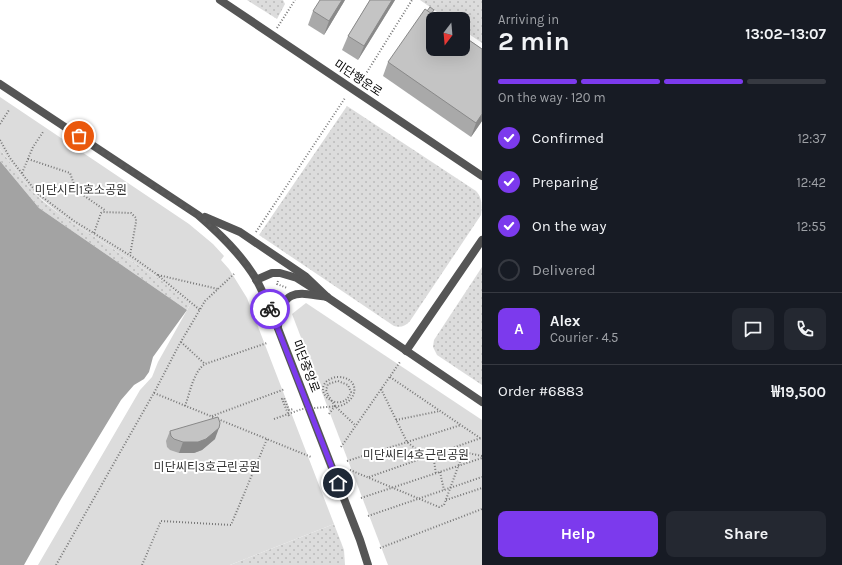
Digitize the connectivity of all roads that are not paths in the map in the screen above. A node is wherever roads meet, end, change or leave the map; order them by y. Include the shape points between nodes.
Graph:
1 (220, 0) edge
2 (0, 84) edge
3 (482, 176) edge
4 (198, 215) junction
5 (482, 240) edge
6 (256, 280) junction
7 (327, 297) junction
8 (278, 327) junction
9 (406, 351) junction
10 (482, 402) edge
11 (368, 565) edge

1 - 3 street, 미단행운로
2 - 4 street, 미단중앙로
4 - 6 street, 미단중앙로 via 238,253
4 - 7 street via 240,232 305,276
5 - 9 street
6 - 7 street via 272,273 288,275
6 - 8 street, 미단중앙로
7 - 8 street via 301,293 289,296 279,313
7 - 9 street
8 - 11 street, 미단중앙로
9 - 10 street

